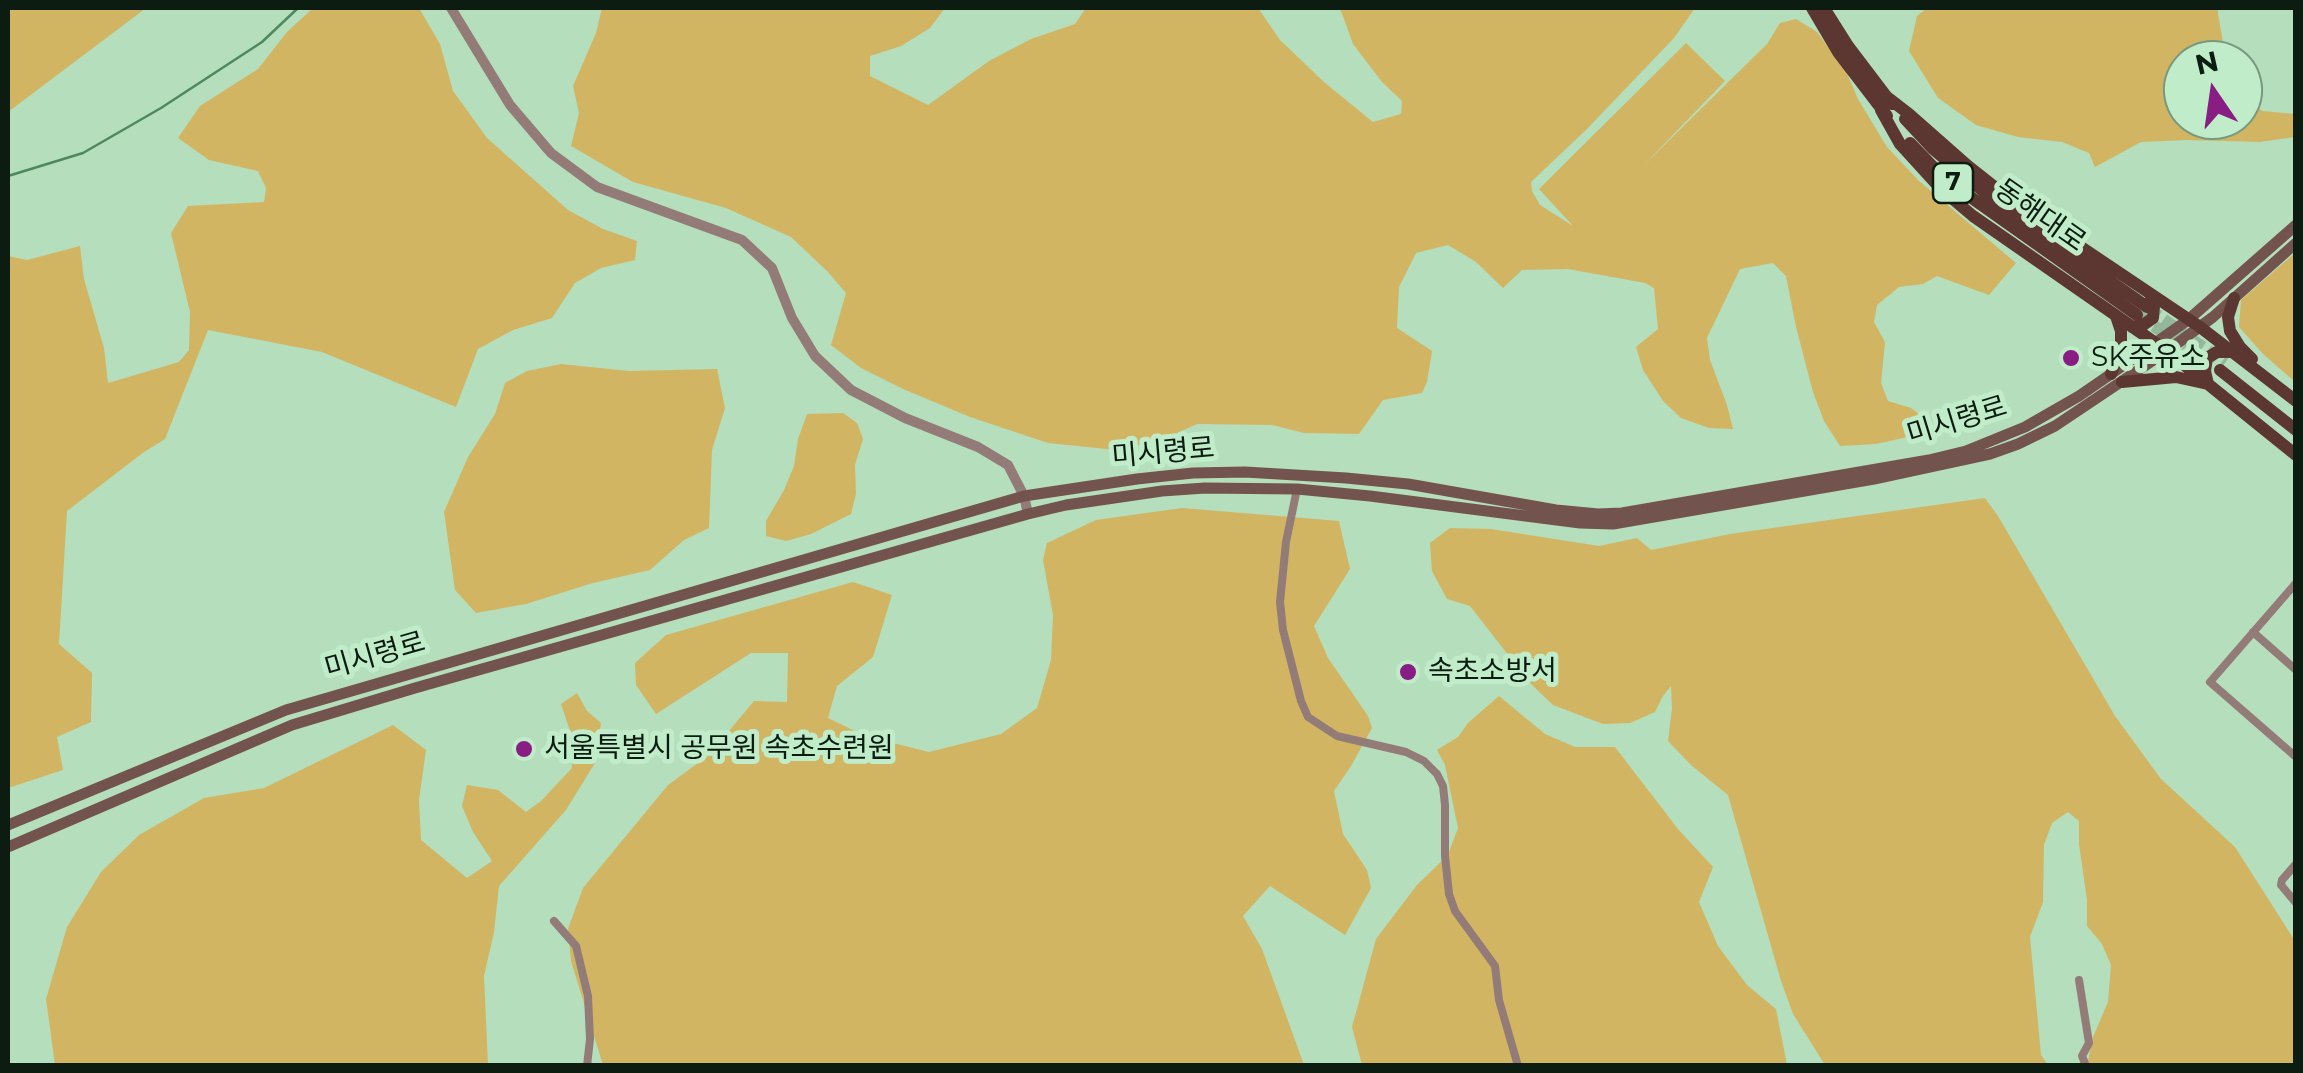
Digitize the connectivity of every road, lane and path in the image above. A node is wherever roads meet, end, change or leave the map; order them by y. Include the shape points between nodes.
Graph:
1 (452, 8) edge
2 (1812, 8) edge
3 (1824, 8) edge
4 (1884, 104) junction
5 (2296, 225) edge
6 (2296, 243) edge
7 (2234, 298) junction
8 (2141, 311) junction
9 (2116, 316) junction
10 (2194, 324) junction
11 (2162, 347) junction
12 (2225, 361) junction
13 (2117, 378) junction
14 (2208, 384) junction
15 (2282, 389) junction
16 (2296, 402) edge
17 (2296, 421) edge
18 (2296, 430) edge
19 (2296, 455) edge
20 (1297, 489) junction
21 (1024, 496) junction
22 (1028, 514) junction
23 (2294, 587) edge
24 (2253, 632) junction
25 (2296, 670) edge
26 (2296, 757) edge
27 (8, 825) edge
28 (8, 846) edge
29 (2296, 864) edge
30 (2296, 903) edge
31 (554, 921) dead end
32 (2079, 980) dead end
33 (587, 1066) edge
34 (1518, 1066) edge
35 (2086, 1066) edge

1 - 21 street via 510,105 551,153 597,187 742,240 772,268 814,356 851,390 1008,465
2 - 4 main road, 동해대로 / 7 via 1838,52
3 - 4 main road, 동해대로 / 7
4 - 8 main road, 동해대로 / 7 via 1990,197
4 - 9 main road via 1900,144 1941,188
5 - 10 main road, 미시령로
6 - 7 main road, 미시령로
7 - 10 main road, 미시령로
7 - 15 main road via 2228,324 2234,338
8 - 9 main road
8 - 10 main road
8 - 11 main road
9 - 13 main road
10 - 11 main road, 미시령로
10 - 12 main road
11 - 13 main road, 미시령로
11 - 14 main road
12 - 14 main road via 2217,352 2207,358
12 - 15 main road
12 - 17 main road
12 - 18 main road
13 - 14 main road
13 - 20 main road, 미시령로 via 2055,426 1990,454 1632,522 1580,524
13 - 21 main road, 미시령로 via 1966,451 1622,513 1556,510 1396,483 1245,472
14 - 19 main road
15 - 16 main road
20 - 22 main road, 미시령로 via 1204,488
20 - 34 street via 1280,602 1301,701 1308,717 1337,736 1406,752 1437,774 1449,894 1496,966 1498,1000
21 - 22 street
21 - 27 main road, 미시령로 via 286,710
22 - 28 main road, 미시령로 via 292,725
23 - 24 street
24 - 25 street
24 - 26 street via 2210,682
29 - 30 street via 2281,885
31 - 33 street via 576,946 588,996
32 - 35 street

